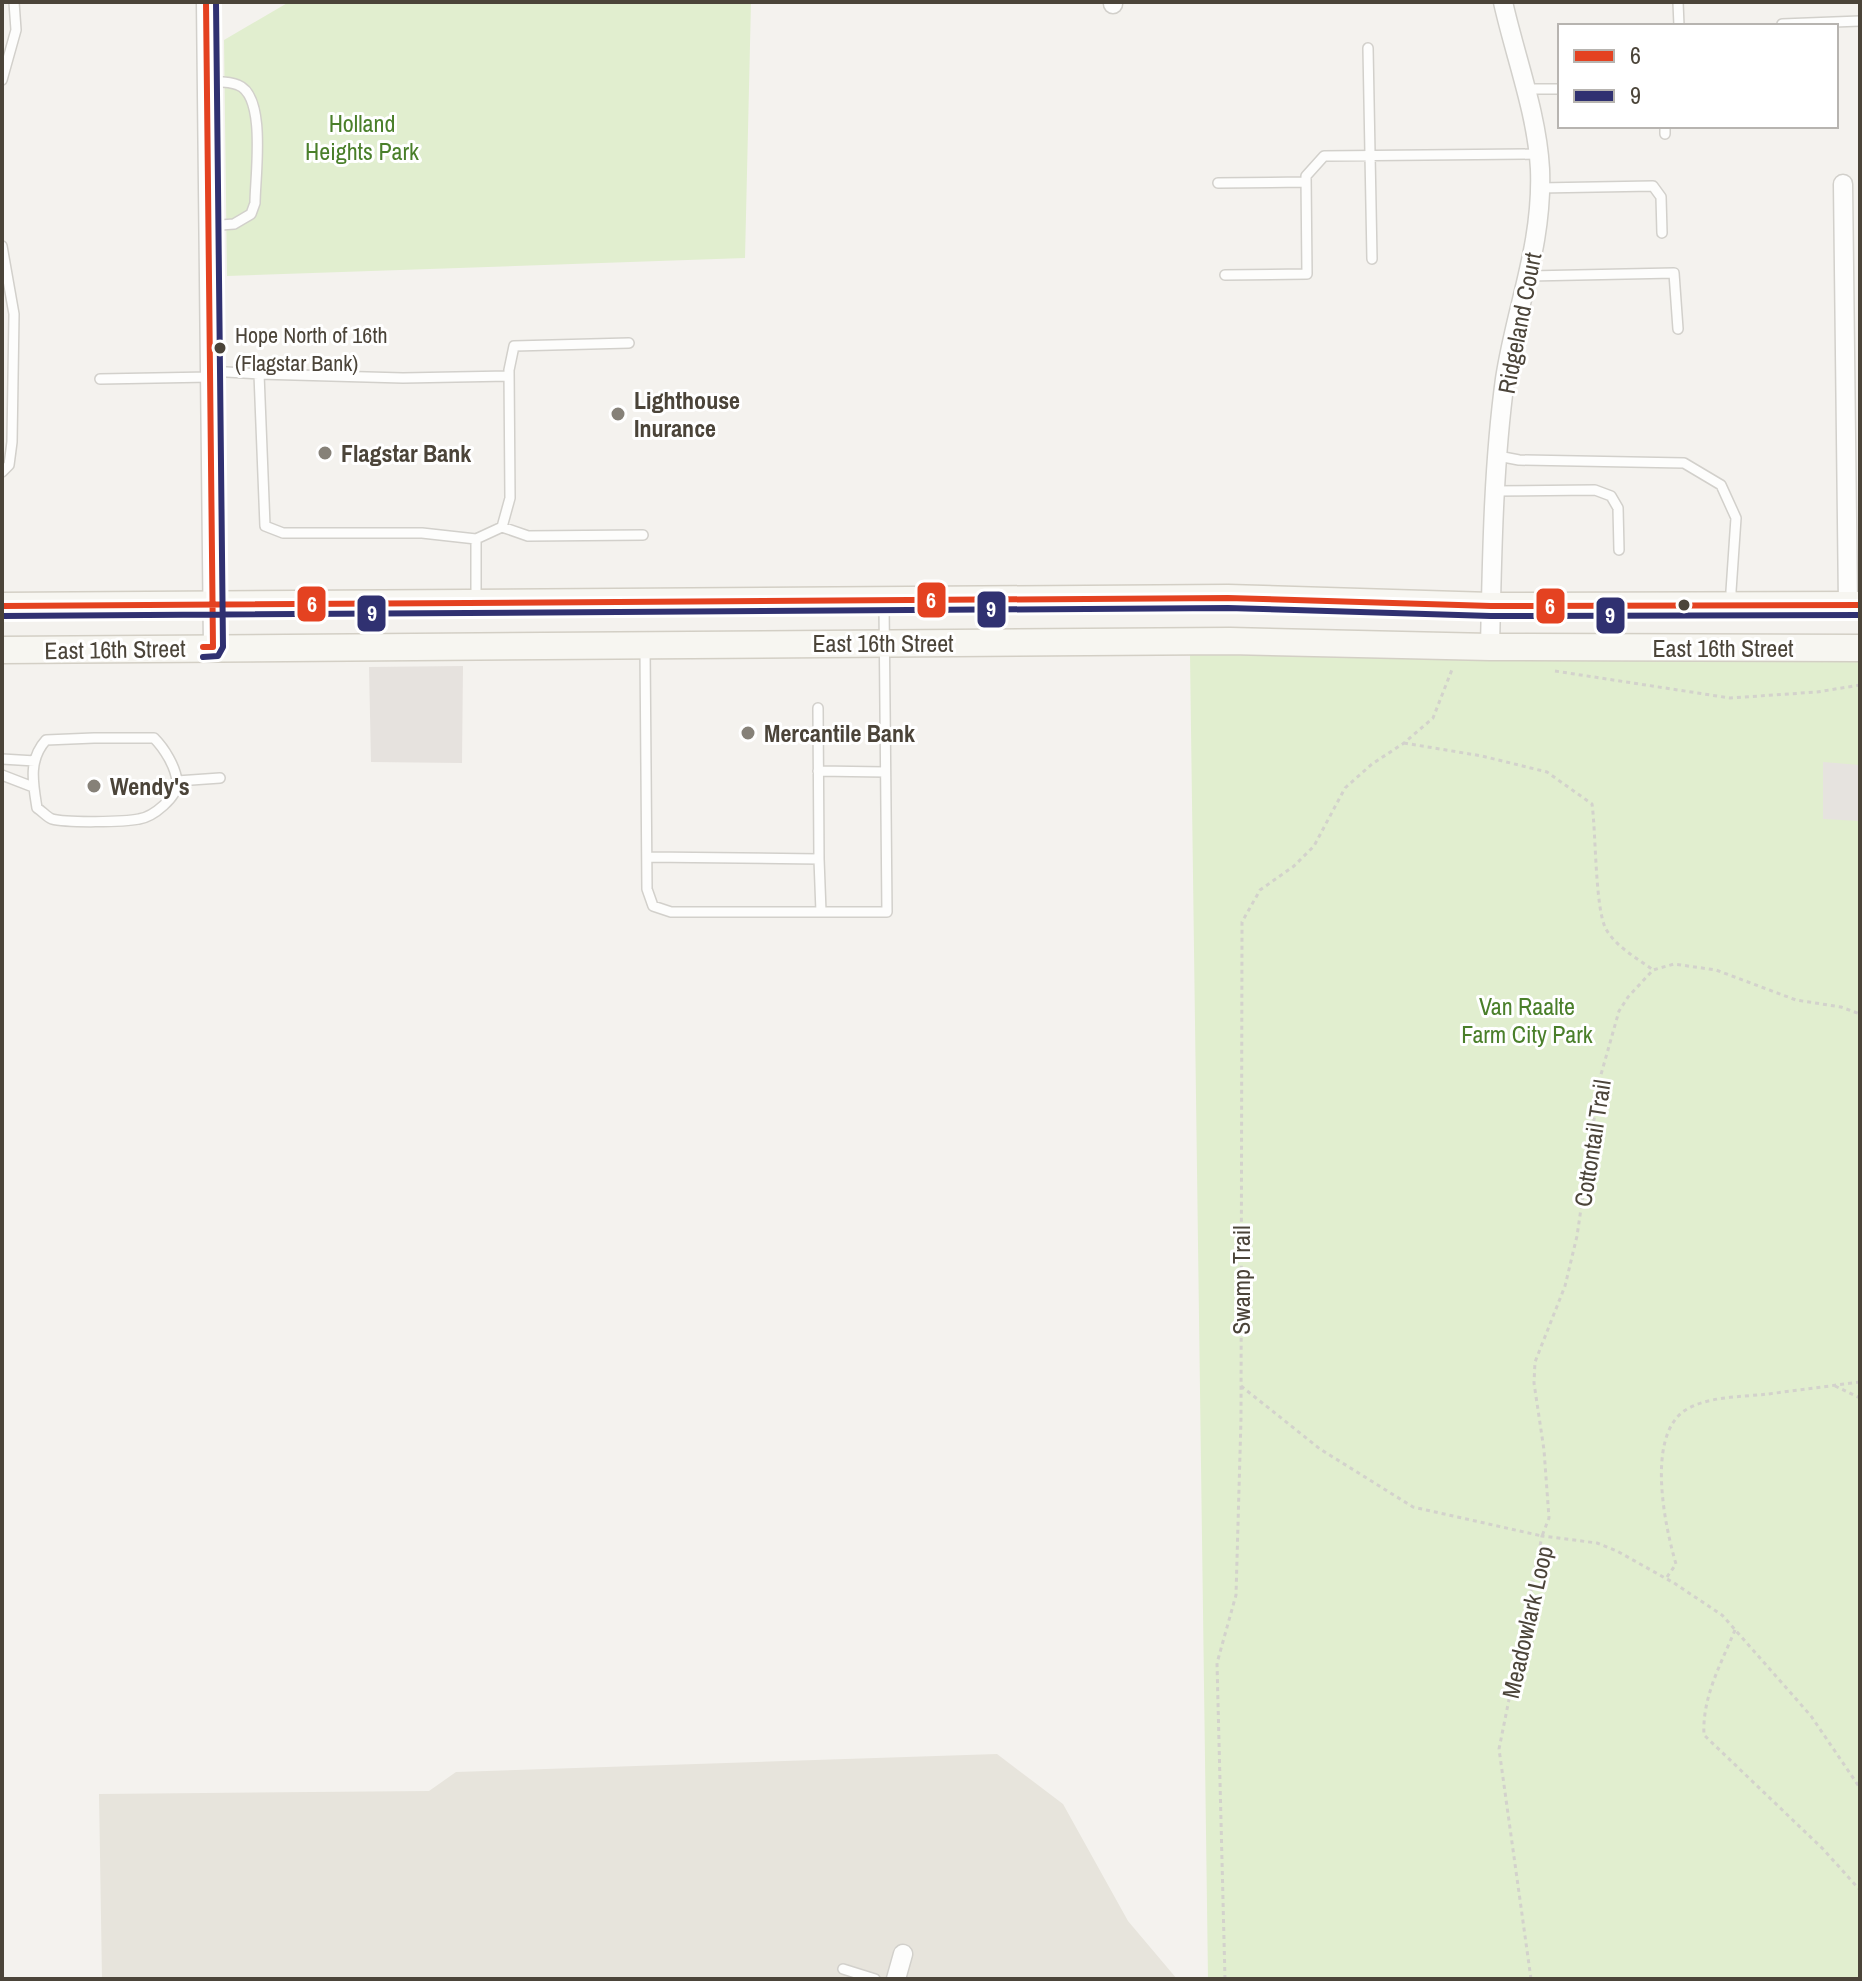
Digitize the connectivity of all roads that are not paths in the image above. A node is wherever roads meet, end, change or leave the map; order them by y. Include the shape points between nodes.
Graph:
1 (14, 2) edge
2 (206, 2) edge
3 (1503, 2) edge
4 (1678, 2) edge
5 (1860, 21) edge
6 (1679, 24) edge
7 (1782, 24) edge
8 (1368, 48) dead end
9 (2, 80) edge
10 (206, 81) junction
11 (1525, 89) junction
12 (1558, 89) edge
13 (1371, 154) junction
14 (1538, 154) junction
15 (1306, 182) junction
16 (1218, 183) dead end
17 (1843, 184) dead end
18 (1539, 188) junction
19 (208, 226) junction
20 (1662, 233) dead end
21 (2, 246) edge
22 (1372, 259) dead end
23 (1225, 275) dead end
24 (1529, 276) junction
25 (1678, 329) dead end
26 (629, 343) dead end
27 (210, 374) junction
28 (259, 374) junction
29 (509, 376) junction
30 (100, 379) dead end
31 (1498, 456) junction
32 (2, 472) edge
33 (1495, 491) junction
34 (502, 527) junction
35 (643, 535) dead end
36 (476, 539) junction
37 (1619, 550) dead end
38 (884, 600) junction
39 (476, 604) junction
40 (212, 605) junction
41 (1732, 605) junction
42 (1854, 605) edge
43 (2, 606) edge
44 (1491, 606) junction
45 (884, 643) junction
46 (645, 645) junction
47 (213, 647) junction
48 (1490, 647) junction
49 (1860, 648) edge
50 (2, 650) edge
51 (818, 708) dead end
52 (2, 759) edge
53 (35, 761) junction
54 (818, 771) junction
55 (885, 772) junction
56 (2, 775) edge
57 (220, 778) dead end
58 (177, 781) junction
59 (33, 787) junction
60 (647, 857) junction
61 (819, 859) junction
62 (821, 912) junction
63 (903, 1954) dead end
64 (843, 1969) dead end
65 (875, 1979) edge
66 (896, 1979) edge

1 - 9 lane via 16,30
2 - 10 street
3 - 11 street, Ridgeland Court
4 - 6 lane
5 - 7 lane
8 - 13 lane
10 - 19 street
10 - 19 lane via 240,85 257,113 251,214 234,224
11 - 12 lane
11 - 14 street, Ridgeland Court
13 - 14 lane
13 - 15 lane via 1324,156
13 - 22 lane
14 - 18 street, Ridgeland Court
15 - 16 lane
15 - 23 lane via 1307,274
17 - 42 street
18 - 20 lane via 1653,186 1661,197
18 - 24 street, Ridgeland Court
19 - 27 street
21 - 32 lane via 14,314 12,442 9,465
24 - 25 lane via 1674,273
24 - 31 street, Ridgeland Court via 1506,377
26 - 29 lane via 514,346
27 - 28 lane
27 - 30 lane
27 - 40 street
28 - 29 lane
28 - 36 lane via 265,526 283,533 422,533
29 - 34 lane via 510,498
31 - 33 street, Ridgeland Court
31 - 41 lane via 1684,463 1721,485 1736,518
33 - 37 lane via 1595,490 1611,496 1618,508
33 - 44 street, Ridgeland Court
34 - 35 lane via 528,536
34 - 36 lane
36 - 39 lane
38 - 39 main road, East 16th Street
38 - 44 main road, East 16th Street via 1228,598
38 - 45 lane
39 - 40 main road, East 16th Street
40 - 43 main road, East 16th Street
40 - 47 street
41 - 42 main road, East 16th Street
41 - 44 main road, East 16th Street
44 - 48 street, Ridgeland Court
45 - 46 main road, East 16th Street
45 - 48 main road, East 16th Street via 1230,641
45 - 55 lane
46 - 47 main road, East 16th Street
46 - 60 lane
47 - 50 main road, East 16th Street
48 - 49 main road, East 16th Street
51 - 54 lane
52 - 53 lane
53 - 58 lane via 46,740 154,738 164,748
53 - 59 lane
54 - 55 lane
54 - 61 lane
55 - 62 lane via 887,912
56 - 59 lane
57 - 58 lane
58 - 59 lane via 157,811 141,819 51,819 37,808
60 - 61 lane
60 - 62 lane via 653,906 671,912
61 - 62 lane
63 - 66 street
64 - 65 lane

